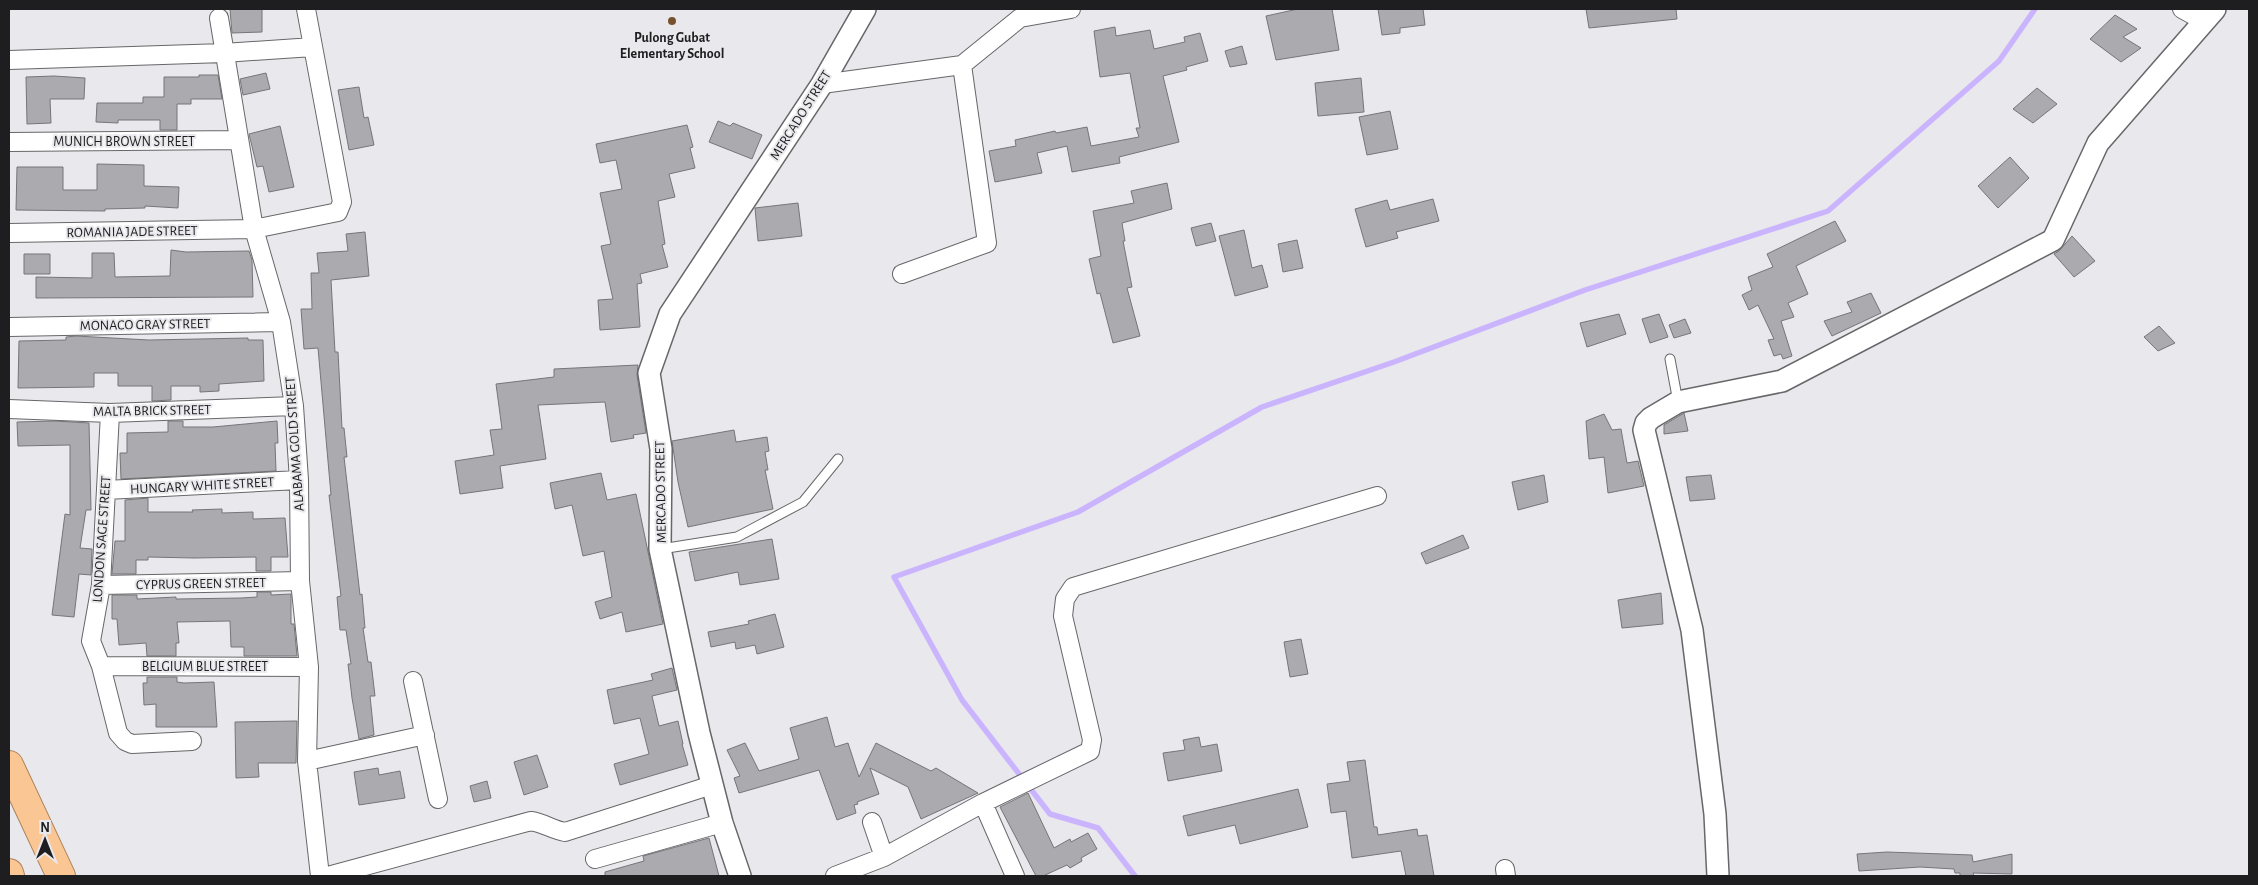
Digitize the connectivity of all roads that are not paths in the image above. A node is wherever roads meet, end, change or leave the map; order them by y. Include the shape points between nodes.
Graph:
1 (306, 9) edge
2 (865, 9) edge
3 (1071, 9) edge
4 (2182, 9) edge
5 (2209, 15) edge
6 (219, 18) dead end
7 (313, 47) junction
8 (224, 53) junction
9 (9, 60) edge
10 (962, 65) junction
11 (822, 84) junction
12 (238, 140) junction
13 (9, 142) edge
14 (254, 229) junction
15 (9, 234) edge
16 (902, 274) dead end
17 (281, 322) junction
18 (9, 327) edge
19 (1670, 359) dead end
20 (1678, 402) junction
21 (294, 406) junction
22 (9, 409) edge
23 (110, 412) junction
24 (838, 458) dead end
25 (299, 480) junction
26 (106, 490) junction
27 (1377, 496) dead end
28 (660, 549) junction
29 (300, 580) junction
30 (101, 585) junction
31 (101, 666) junction
32 (309, 667) junction
33 (413, 682) dead end
34 (425, 735) junction
35 (192, 741) dead end
36 (307, 761) junction
37 (9, 765) edge
38 (712, 786) junction
39 (438, 799) dead end
40 (983, 803) junction
41 (872, 822) dead end
42 (722, 823) junction
43 (884, 857) junction
44 (596, 859) dead end
45 (9, 873) edge
46 (10, 876) edge
47 (61, 876) edge
48 (320, 876) edge
49 (328, 876) edge
50 (740, 876) edge
51 (835, 876) edge
52 (1015, 876) edge
53 (1718, 876) edge

1 - 7 street
2 - 11 street, MERCADO STREET
3 - 10 street via 1020,18
4 - 5 street
5 - 20 street via 2098,143 2053,240 1782,381
6 - 8 street, ALABAMA GOLD STREET
7 - 8 street
7 - 14 street, ROMANIA JADE STREET via 342,202 338,212
8 - 9 street
8 - 12 street, ALABAMA GOLD STREET
10 - 11 street
10 - 16 street via 987,243
11 - 28 street, MERCADO STREET via 670,314 652,364 650,373 661,449
12 - 13 street, MUNICH BROWN STREET
12 - 14 street, ALABAMA GOLD STREET
14 - 15 street, ROMANIA JADE STREET
14 - 17 street, ALABAMA GOLD STREET
17 - 18 street, MONACO GRAY STREET
17 - 21 street, ALABAMA GOLD STREET
19 - 20 lane
20 - 53 street via 1651,418 1644,430 1692,630 1715,814
21 - 23 street, MALTA BRICK STREET
21 - 25 street, ALABAMA GOLD STREET
22 - 23 street, MALTA BRICK STREET
23 - 26 street, LONDON SAGE STREET
24 - 28 lane via 803,502 745,533
25 - 26 street, HUNGARY WHITE STREET
25 - 29 street, ALABAMA GOLD STREET
26 - 30 street, LONDON SAGE STREET
27 - 40 street via 1073,588 1065,600 1063,616 1092,740 1090,751
28 - 38 street, MERCADO STREET via 698,734
29 - 30 street, CYPRUS GREEN STREET
29 - 32 street, ALABAMA GOLD STREET
30 - 31 street, LONDON SAGE STREET via 91,641
31 - 32 street, BELGIUM BLUE STREET
31 - 35 street, LONDON SAGE STREET via 118,734 125,741 132,744
32 - 36 street, ALABAMA GOLD STREET
33 - 34 street
34 - 36 street
34 - 39 street
36 - 48 street, ALABAMA GOLD STREET
37 - 47 highway
38 - 42 street, MERCADO STREET
38 - 49 street via 565,832 531,821
40 - 43 street
40 - 52 street
41 - 43 street
42 - 44 street
42 - 50 street, MERCADO STREET
43 - 51 street
45 - 46 highway

